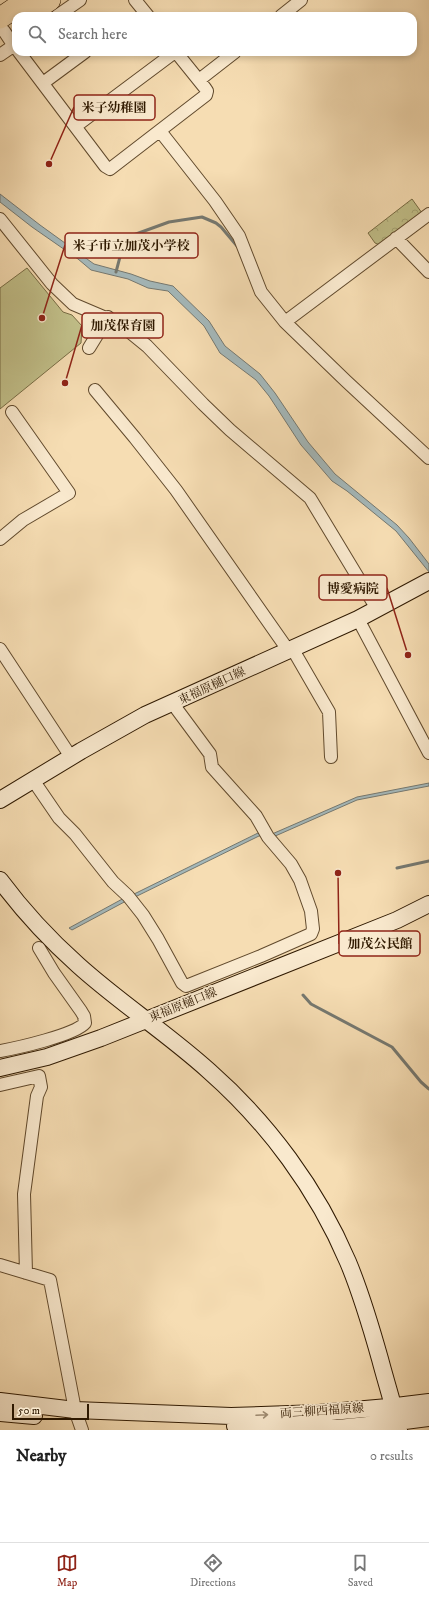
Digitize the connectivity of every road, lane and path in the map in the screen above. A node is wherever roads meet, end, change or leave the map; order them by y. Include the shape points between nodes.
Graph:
1 (27, 0) edge
2 (50, 0) edge
3 (80, 0) edge
4 (301, 0) edge
5 (22, 12) edge
6 (32, 12) edge
7 (63, 12) edge
8 (286, 12) edge
9 (11, 37) edge
10 (0, 55) edge
11 (24, 56) edge
12 (80, 56) edge
13 (171, 56) edge
14 (179, 56) edge
15 (230, 56) edge
16 (199, 80) junction
17 (43, 83) junction
18 (76, 126) junction
19 (160, 131) junction
20 (429, 214) edge
21 (0, 219) edge
22 (396, 238) junction
23 (429, 272) edge
24 (108, 317) junction
25 (285, 322) junction
26 (88, 348) dead end
27 (95, 390) dead end
28 (12, 412) dead end
29 (429, 458) edge
30 (0, 539) edge
31 (429, 581) edge
32 (377, 609) junction
33 (358, 619) junction
34 (0, 649) edge
35 (290, 649) junction
36 (173, 704) junction
37 (429, 753) edge
38 (71, 757) junction
39 (331, 757) dead end
40 (33, 780) junction
41 (0, 800) edge
42 (0, 880) edge
43 (429, 904) edge
44 (280, 947) junction
45 (39, 948) dead end
46 (288, 963) junction
47 (147, 1019) junction
48 (0, 1051) edge
49 (0, 1068) edge
50 (0, 1085) edge
51 (0, 1265) edge
52 (26, 1273) junction
53 (0, 1401) edge
54 (429, 1402) edge
55 (393, 1406) junction
56 (0, 1413) edge
57 (429, 1418) edge
58 (79, 1420) edge
59 (398, 1426) edge

1 - 5 highway
2 - 6 highway
3 - 7 street
4 - 8 street
9 - 10 street
11 - 17 street
12 - 17 street
13 - 18 street
14 - 16 street
15 - 16 street
16 - 19 street via 207,92 204,97
17 - 18 street
18 - 19 street via 105,166 110,169
19 - 25 street via 239,236 261,292
20 - 22 street
21 - 24 street via 52,284 73,304
22 - 23 street
22 - 25 street
24 - 26 street
24 - 32 street via 147,346 225,425 310,498
25 - 29 street
27 - 35 street via 176,490
28 - 30 street via 69,493 23,520
31 - 32 main road, 東福原樋口線
32 - 33 main road, 東福原樋口線
33 - 35 main road, 東福原樋口線
33 - 37 street
34 - 38 street
35 - 36 main road, 東福原樋口線
35 - 39 street via 329,712
36 - 38 main road, 東福原樋口線 via 145,715
36 - 44 street via 210,754 212,767 256,816 268,837 288,860 300,880 311,910 313,929 311,934
38 - 40 main road, 東福原樋口線
40 - 41 main road, 東福原樋口線
40 - 44 street via 59,818 143,916 186,986
42 - 47 main road via 55,944
43 - 46 main road, 東福原樋口線 via 397,920
44 - 46 street
45 - 48 street via 81,1011 85,1023 54,1037
46 - 47 main road, 東福原樋口線
47 - 49 main road, 東福原樋口線 via 47,1057
47 - 55 main road via 250,1110 309,1188 348,1263 364,1306
50 - 52 street via 39,1076 41,1086 37,1096 24,1194
51 - 52 street
52 - 58 street via 50,1280
53 - 58 main road, 両三柳西福原線
54 - 55 main road, 両三柳西福原線
58 -> 55 main road, 両三柳西福原線 via 231,1416
55 - 59 main road
56 - 58 main road, 両三柳西福原線
57 - 59 main road, 両三柳西福原線
58 - 59 main road, 両三柳西福原線 via 162,1425 338,1428

